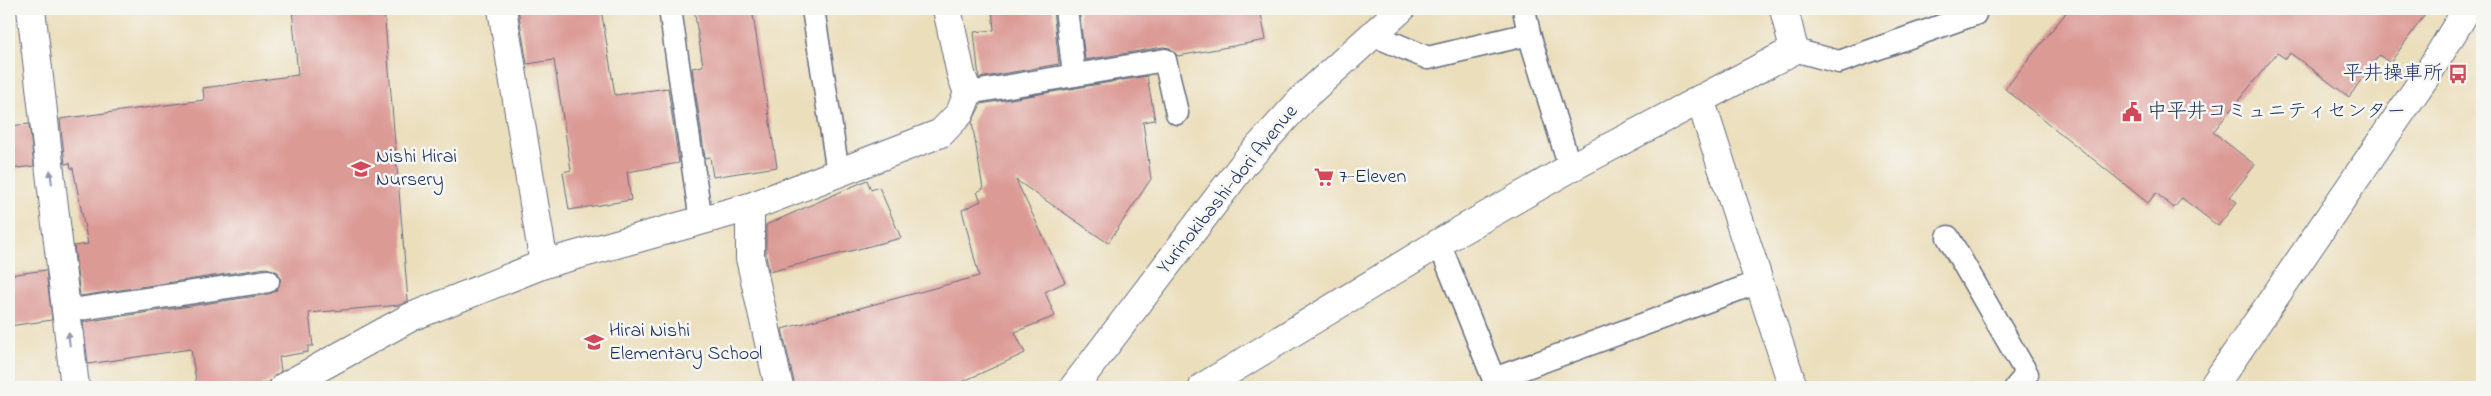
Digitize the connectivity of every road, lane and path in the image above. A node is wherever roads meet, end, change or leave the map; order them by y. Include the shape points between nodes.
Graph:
1 (31, 9) edge
2 (502, 9) edge
3 (670, 9) edge
4 (813, 9) edge
5 (947, 9) edge
6 (1066, 9) edge
7 (1401, 9) edge
8 (1524, 9) edge
9 (1786, 9) edge
10 (2467, 9) edge
11 (1974, 14) dead end
12 (1371, 34) junction
13 (1529, 34) junction
14 (1794, 50) junction
15 (1074, 75) junction
16 (968, 93) junction
17 (1700, 99) junction
18 (1177, 113) dead end
19 (1570, 168) junction
20 (838, 173) junction
21 (750, 207) junction
22 (702, 221) junction
23 (1948, 237) dead end
24 (1439, 243) junction
25 (544, 264) junction
26 (268, 280) dead end
27 (1759, 282) junction
28 (66, 311) junction
29 (1495, 383) edge
30 (75, 387) edge
31 (284, 387) edge
32 (779, 387) edge
33 (1074, 387) edge
34 (1204, 387) edge
35 (1793, 387) edge
36 (2016, 387) edge
37 (2213, 387) edge

28 -> 1 street
2 - 25 street
3 - 22 lane
4 - 20 lane
5 - 16 street
6 - 15 lane
7 - 12 street, Yurinokibashi-dori Avenue
8 - 13 lane
9 - 14 street
10 - 37 street via 2430,70
11 - 14 lane via 1839,62
12 - 13 lane via 1428,58
12 - 33 street, Yurinokibashi-dori Avenue via 1304,97 1246,161
13 - 19 lane
14 - 17 street
15 - 16 lane
15 - 18 lane via 1165,60
16 - 20 street via 960,113 941,133
17 - 19 street
17 - 27 street
19 - 24 street
20 - 21 street
21 - 22 street
21 - 32 street via 750,258
22 - 25 street
23 - 36 lane via 2027,374
24 - 29 lane
24 - 34 street
25 - 31 street via 411,317
26 - 28 lane
27 - 29 lane
27 - 35 street
30 -> 28 street

